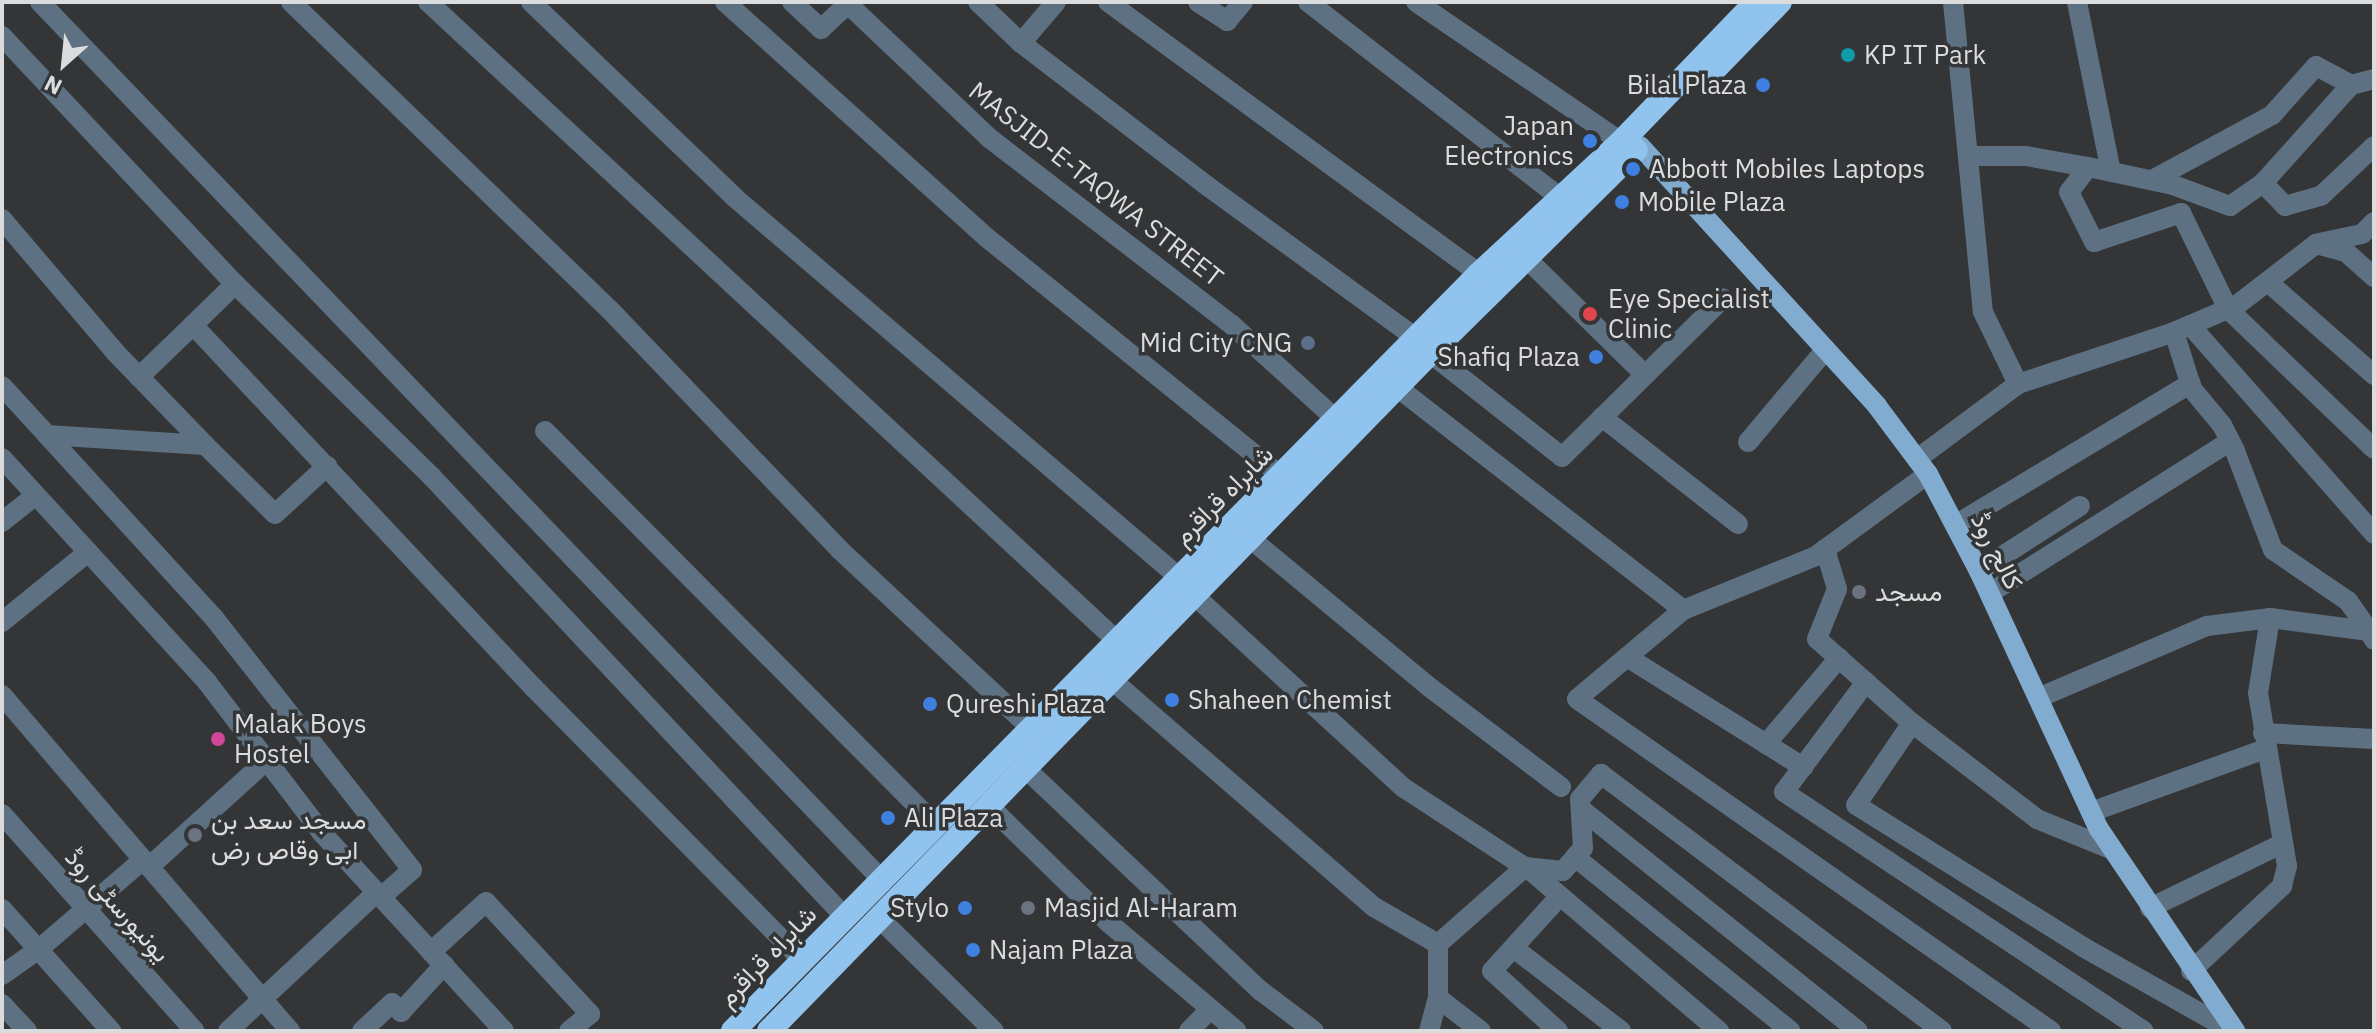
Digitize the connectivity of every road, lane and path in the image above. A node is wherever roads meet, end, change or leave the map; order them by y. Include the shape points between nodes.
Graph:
1 (40, 2) edge
2 (291, 2) edge
3 (428, 2) edge
4 (531, 2) edge
5 (725, 2) edge
6 (792, 2) edge
7 (978, 2) edge
8 (1056, 2) edge
9 (1108, 2) edge
10 (1198, 2) edge
11 (1243, 2) edge
12 (1308, 2) edge
13 (1416, 2) edge
14 (1756, 2) edge
15 (1780, 2) edge
16 (1953, 2) edge
17 (2077, 2) edge
18 (2, 36) edge
19 (1021, 43) junction
20 (2374, 79) edge
21 (2351, 85) junction
22 (1630, 144) junction
23 (2374, 146) edge
24 (1969, 156) junction
25 (2088, 167) junction
26 (2111, 172) junction
27 (2152, 180) junction
28 (2263, 183) junction
29 (1562, 199) junction
30 (2, 219) edge
31 (2374, 222) edge
32 (2316, 244) junction
33 (1528, 260) junction
34 (1479, 274) junction
35 (2374, 277) edge
36 (2269, 283) junction
37 (235, 284) junction
38 (1723, 298) dead end
39 (2228, 309) junction
40 (193, 325) junction
41 (2182, 328) junction
42 (1423, 345) junction
43 (1826, 349) junction
44 (1645, 375) junction
45 (2374, 375) edge
46 (139, 377) junction
47 (2191, 383) junction
48 (2018, 384) junction
49 (2, 386) edge
50 (1397, 387) junction
51 (1602, 417) junction
52 (1337, 420) junction
53 (545, 431) dead end
54 (47, 435) junction
55 (2230, 441) junction
56 (1748, 442) dead end
57 (205, 445) junction
58 (2374, 449) edge
59 (2, 458) edge
60 (327, 466) junction
61 (1922, 466) junction
62 (1281, 476) junction
63 (36, 495) junction
64 (2080, 506) dead end
65 (2, 522) edge
66 (1738, 524) dead end
67 (1955, 525) junction
68 (2374, 534) edge
69 (1251, 539) junction
70 (1825, 549) junction
71 (88, 552) junction
72 (1979, 571) junction
73 (1180, 578) junction
74 (1990, 593) junction
75 (1196, 597) junction
76 (1683, 610) junction
77 (2270, 618) junction
78 (2, 622) edge
79 (2371, 635) edge
80 (1117, 641) junction
81 (1627, 657) junction
82 (1839, 658) junction
83 (1113, 681) junction
84 (1866, 682) junction
85 (2, 695) edge
86 (2038, 698) junction
87 (1912, 723) junction
88 (1031, 728) junction
89 (2374, 739) edge
90 (2264, 741) junction
91 (1766, 744) junction
92 (267, 760) junction
93 (1803, 767) junction
94 (1026, 769) junction
95 (1561, 787) dead end
96 (989, 806) junction
97 (1581, 809) junction
98 (2091, 812) junction
99 (2, 814) edge
100 (935, 824) junction
101 (2283, 843) junction
102 (2113, 850) junction
103 (1575, 857) junction
104 (146, 863) junction
105 (1525, 867) junction
106 (881, 879) junction
107 (379, 894) junction
108 (1560, 896) junction
109 (2150, 908) junction
110 (2, 909) edge
111 (85, 909) junction
112 (844, 916) junction
113 (879, 918) junction
114 (1438, 944) junction
115 (39, 949) junction
116 (1515, 949) junction
117 (437, 958) junction
118 (802, 960) junction
119 (2191, 971) junction
120 (2, 975) edge
121 (261, 998) junction
122 (1438, 998) junction
123 (2, 1004) edge
124 (1210, 1009) junction
125 (741, 1028) edge
126 (27, 1031) edge
127 (111, 1031) edge
128 (195, 1031) edge
129 (228, 1031) edge
130 (290, 1031) edge
131 (362, 1031) edge
132 (504, 1031) edge
133 (569, 1031) edge
134 (769, 1031) edge
135 (994, 1031) edge
136 (1189, 1031) edge
137 (1237, 1031) edge
138 (1314, 1031) edge
139 (1429, 1031) edge
140 (1481, 1031) edge
141 (1558, 1031) edge
142 (1621, 1031) edge
143 (1719, 1031) edge
144 (1791, 1031) edge
145 (1858, 1031) edge
146 (1942, 1031) edge
147 (2051, 1031) edge
148 (2144, 1031) edge
149 (2234, 1031) edge

1 - 106 street
2 - 88 street via 610,310 840,550
3 - 80 street
4 - 73 street via 734,197
5 - 62 street via 986,237
6 - 52 street, MASJID-E-TAQWA STREET via 821,29 848,4 988,137 1231,324
7 - 19 street
8 - 19 street
9 - 34 street
10 - 11 street via 1227,21
12 - 29 street
13 - 22 street
14 - 22 highway, شاہراہ قراقرم
15 - 22 highway, شاہراہ قراقرم
16 - 24 street
17 - 26 street
18 - 37 street
19 - 42 street
20 - 21 street
21 - 27 street via 2316,66 2272,115
21 - 28 street
22 - 29 highway, شاہراہ قراقرم
22 - 33 highway, شاہراہ قراقرم
22 - 43 main road, کالج روڈ
23 - 28 street via 2321,196 2285,206
24 - 25 street via 2026,156
24 - 48 street via 1983,312
25 - 26 street
25 - 39 street via 2069,192 2094,242 2181,213
26 - 27 street
27 - 28 street via 2230,206
29 - 34 highway, شاہراہ قراقرم
30 - 46 street
31 - 32 street via 2362,234
32 - 35 street via 2346,252
32 - 36 street
33 - 42 highway, شاہراہ قراقرم
33 - 44 street
34 - 42 highway, شاہراہ قراقرم
36 - 39 street
36 - 45 street
37 - 40 street
37 - 112 street via 432,477
38 - 44 street
39 - 41 street
39 - 58 street
40 - 46 street
40 - 60 street
41 - 47 street
41 - 48 street
41 - 68 street
42 - 50 highway, شاہراہ قراقرم
42 - 51 street via 1562,457
42 - 52 highway, شاہراہ قراقرم
43 - 56 street
43 - 61 main road, کالج روڈ
44 - 51 street
46 - 57 street
47 - 55 street
47 - 67 street
48 - 61 street
49 - 54 street
50 - 69 highway, شاہراہ قراقرم
50 - 76 street
51 - 66 street
52 - 62 highway, شاہراہ قراقرم
53 - 100 street
54 - 57 street
54 - 107 street via 214,618 412,870
55 - 74 street
55 - 79 street via 2273,550 2348,601
57 - 60 street via 275,514
59 - 63 street
60 - 118 street via 533,687
61 - 67 main road, کالج روڈ
61 - 70 street
62 - 73 highway, شاہراہ قراقرم
63 - 65 street
63 - 71 street
64 - 72 street
67 - 72 main road, کالج روڈ
69 - 75 highway, شاہراہ قراقرم
69 - 95 street via 1428,686
70 - 76 street
70 - 82 street via 1837,589 1817,639
71 - 78 street
71 - 92 street via 207,682
72 - 74 main road, کالج روڈ
73 - 80 highway, شاہراہ قراقرم
74 - 86 main road, کالج روڈ
75 - 83 highway, شاہراہ قراقرم
75 - 105 street via 1404,788
76 - 81 street
77 - 79 street
77 - 86 street via 2207,626
77 - 90 street via 2258,693
80 - 88 highway, شاہراہ قراقرم
81 - 91 street
81 - 147 street via 1577,699
82 - 84 street
82 - 91 street
83 - 94 highway, شاہراہ قراقرم
83 - 114 street via 1374,907
84 - 87 street
84 - 93 street
85 - 104 street
86 - 98 main road, کالج روڈ
87 - 102 street via 2037,819
87 - 149 street via 1856,805 2083,947
88 - 100 highway, شاہراہ قراقرم
89 - 90 street
90 - 98 street
90 - 101 street
91 - 93 street
92 - 104 street
92 - 107 street
93 - 148 street via 1784,792
94 - 96 highway, شاہراہ قراقرم
94 - 138 street via 1261,991
96 - 113 highway, شاہراہ قراقرم
96 - 124 street via 1109,923
97 - 103 street via 1583,848
97 - 145 street
97 - 146 street via 1580,799 1601,774
98 - 102 main road, کالج روڈ
99 - 111 street, یونیورسٹی روڈ
100 - 106 highway, شاہراہ قراقرم
101 - 109 street
101 - 119 street via 2287,866 2282,886
102 - 109 main road, کالج روڈ
103 - 105 street via 1563,871
103 - 144 street
104 - 111 street
104 - 121 street
105 - 108 street
105 - 114 street
106 - 112 highway, شاہراہ قراقرم
107 - 117 street
107 - 121 street
108 - 116 street
108 - 143 street
109 - 119 main road, کالج روڈ
110 - 115 street
111 - 115 street
111 - 128 street, یونیورسٹی روڈ
112 - 118 highway, شاہراہ قراقرم
113 - 134 highway, شاہراہ قراقرم
113 - 135 street
114 - 122 street
115 - 120 street
115 - 127 street
116 - 141 street via 1492,971
116 - 142 street
117 - 131 street via 401,1012 392,1003
117 - 132 street
117 - 133 street via 486,902 590,1014
118 - 125 highway, شاہراہ قراقرم
119 - 149 main road, کالج روڈ
121 - 129 street
121 - 130 street
122 - 139 street
122 - 140 street
123 - 126 street
124 - 136 street
124 - 137 street

